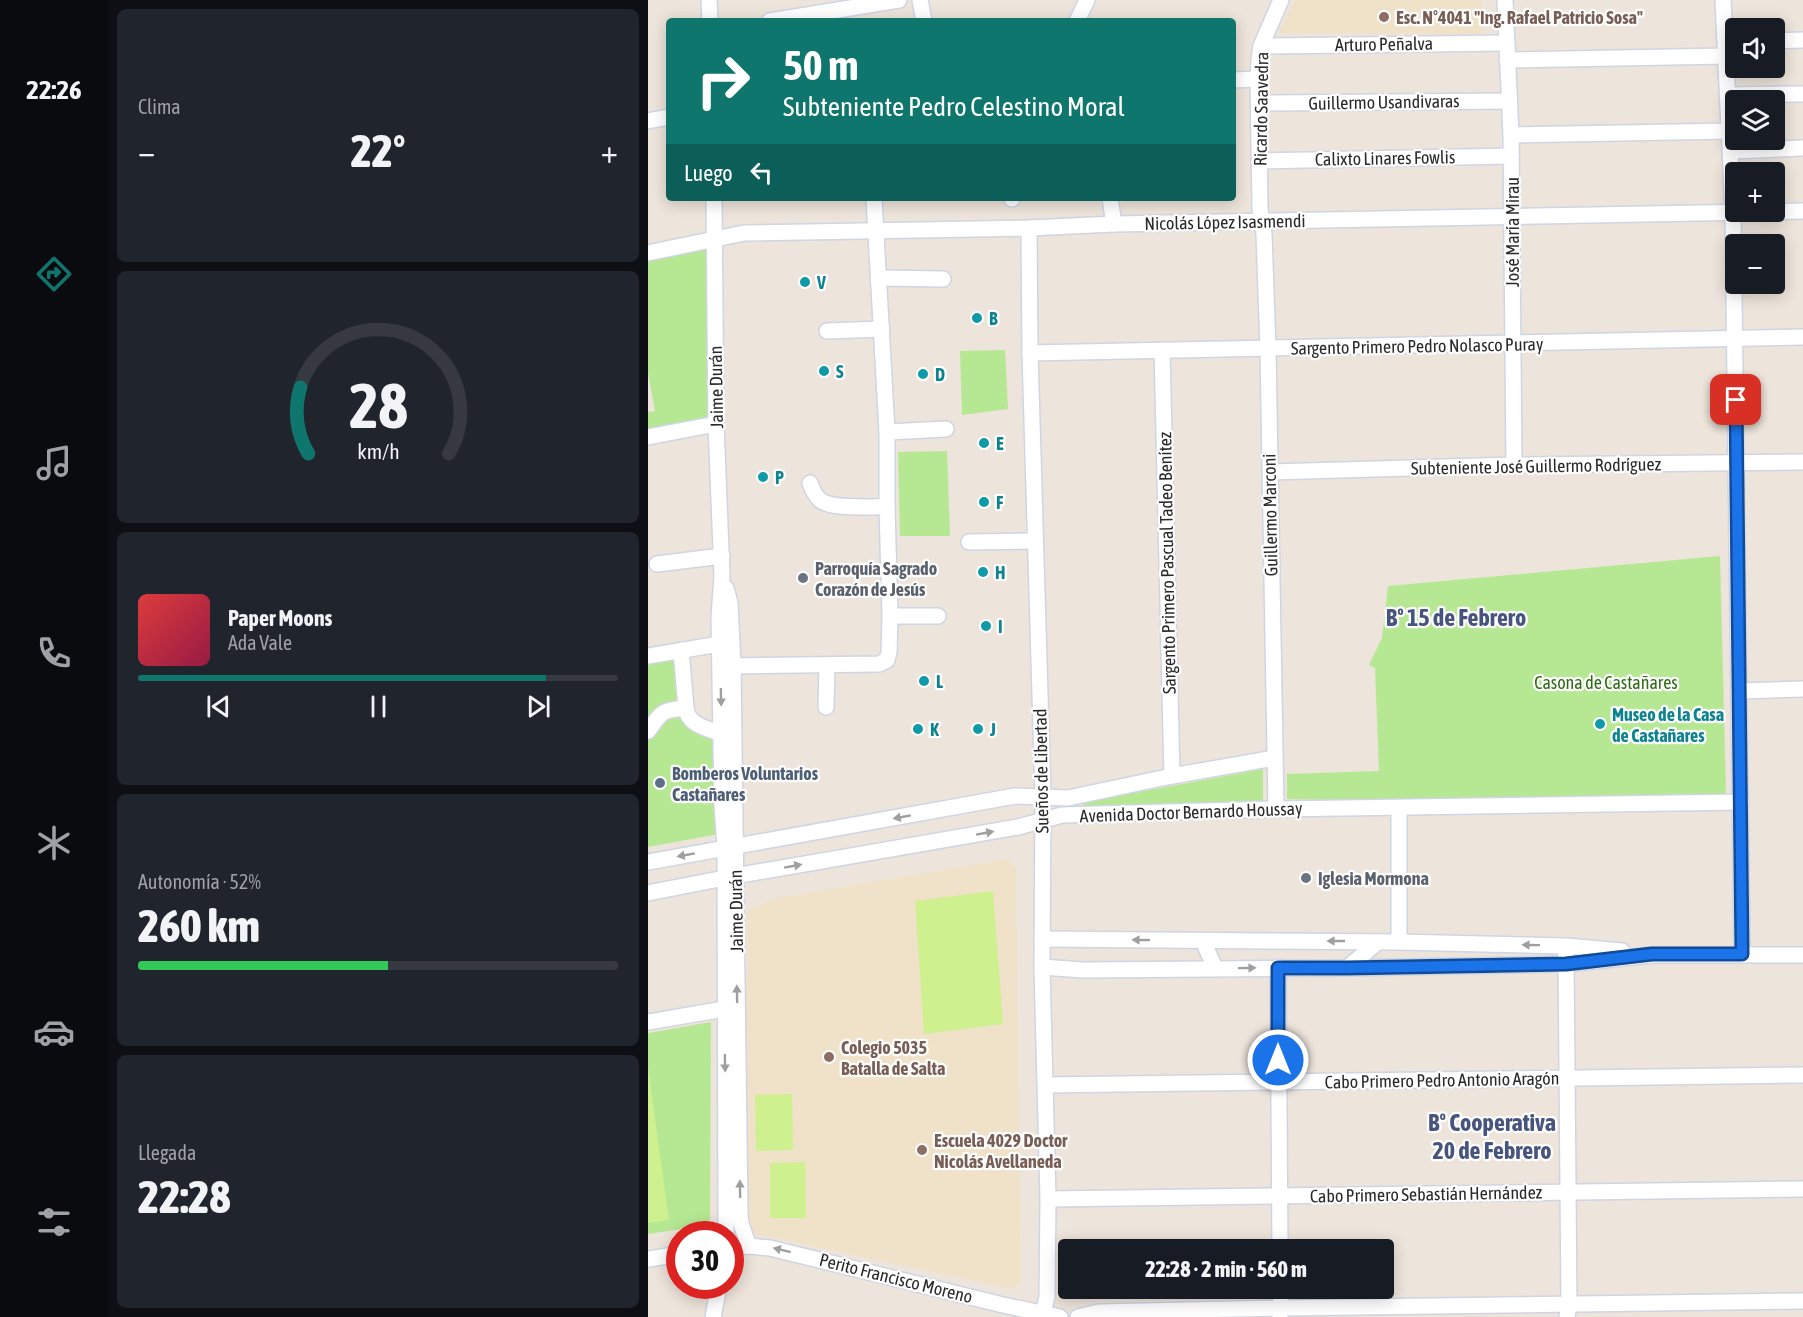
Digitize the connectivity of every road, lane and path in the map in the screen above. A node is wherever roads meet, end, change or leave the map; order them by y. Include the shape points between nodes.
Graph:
1 (709, 0) edge
2 (899, 0) edge
3 (920, 0) edge
4 (1087, 0) edge
5 (1281, 0) edge
6 (1505, 0) edge
7 (1723, 0) edge
8 (828, 16) edge
9 (710, 18) edge
10 (805, 18) edge
11 (923, 18) edge
12 (1078, 18) edge
13 (1725, 19) edge
14 (1803, 40) edge
15 (1785, 41) edge
16 (1507, 43) junction
17 (1261, 46) junction
18 (1725, 47) edge
19 (1507, 60) junction
20 (1258, 79) junction
21 (1236, 80) edge
22 (1785, 94) edge
23 (1803, 94) edge
24 (1509, 101) junction
25 (1259, 103) junction
26 (666, 118) edge
27 (648, 121) edge
28 (1725, 131) edge
29 (1511, 135) junction
30 (1803, 148) edge
31 (1731, 151) joint
32 (1511, 156) junction
33 (1259, 160) junction
34 (1732, 162) edge
35 (714, 201) edge
36 (874, 201) edge
37 (1110, 201) edge
38 (1785, 212) edge
39 (1803, 212) edge
40 (1725, 213) edge
41 (1512, 216) junction
42 (1263, 222) junction
43 (1734, 222) edge
44 (1114, 224) junction
45 (1029, 228) junction
46 (876, 232) junction
47 (714, 240) junction
48 (648, 253) edge
49 (879, 278) junction
50 (943, 279) dead end
51 (882, 329) junction
52 (827, 331) dead end
53 (1803, 337) edge
54 (1735, 338) junction
55 (1512, 343) junction
56 (1268, 349) junction
57 (1161, 350) junction
58 (1030, 353) junction
59 (716, 424) junction
60 (946, 429) dead end
61 (887, 432) junction
62 (648, 437) edge
63 (1737, 462) junction
64 (1803, 462) edge
65 (1514, 465) junction
66 (1270, 472) junction
67 (810, 483) dead end
68 (887, 507) junction
69 (1035, 541) junction
70 (969, 542) dead end
71 (722, 556) junction
72 (657, 564) dead end
73 (722, 576) junction
74 (890, 616) junction
75 (938, 616) dead end
76 (719, 644) junction
77 (681, 650) junction
78 (648, 656) edge
79 (726, 665) junction
80 (827, 666) junction
81 (1803, 689) edge
82 (1740, 691) junction
83 (826, 707) dead end
84 (686, 708) junction
85 (648, 731) edge
86 (721, 734) junction
87 (1274, 758) junction
88 (1173, 776) junction
89 (1043, 797) junction
90 (1741, 802) junction
91 (1399, 808) junction
92 (1276, 809) junction
93 (1043, 820) junction
94 (730, 847) junction
95 (648, 862) edge
96 (730, 877) junction
97 (648, 893) edge
98 (1042, 939) junction
99 (1203, 941) junction
100 (1378, 942) junction
101 (1399, 942) junction
102 (1566, 946) junction
103 (1652, 954) junction
104 (1742, 954) junction
105 (1803, 955) edge
106 (1566, 964) junction
107 (1042, 967) junction
108 (1215, 968) junction
109 (1278, 968) junction
110 (1347, 968) junction
111 (724, 1009) junction
112 (648, 1022) edge
113 (1803, 1076) edge
114 (1567, 1078) junction
115 (1278, 1083) junction
116 (1046, 1084) junction
117 (1803, 1189) edge
118 (1567, 1193) junction
119 (1280, 1195) junction
120 (1048, 1199) junction
121 (726, 1221) edge
122 (1280, 1239) edge
123 (744, 1246) edge
124 (749, 1246) junction
125 (666, 1256) edge
126 (648, 1259) edge
127 (716, 1299) edge
128 (1803, 1301) edge
129 (1002, 1311) edge
130 (1568, 1311) edge
131 (1281, 1312) edge
132 (1043, 1313) junction
133 (713, 1317) edge
134 (1060, 1317) edge
135 (1078, 1317) edge

1 - 9 street
2 - 8 street
3 - 11 street
4 - 12 street
5 - 17 street, Ricardo Saavedra
6 - 16 street, José María Mirau
7 - 13 street
8 - 10 street
14 - 15 street
16 - 17 street, Arturo Peñalva
16 - 19 street, José María Mirau
17 - 20 street, Ricardo Saavedra
18 - 19 street
19 - 24 street, José María Mirau
20 - 21 street
20 - 25 street, Ricardo Saavedra
22 - 23 street
24 - 25 street, Guillermo Usandivaras
24 - 29 street, José María Mirau
25 - 33 street, Ricardo Saavedra
26 - 27 street
28 - 29 street
29 - 32 street, José María Mirau
30 - 31 street
31 - 34 street
32 - 33 street, Calixto Linares Fowlis
32 - 41 street, José María Mirau
33 - 42 street, Ricardo Saavedra
35 - 47 street, Jaime Durán
36 - 46 street
37 - 44 street
38 - 39 street, Nicolás López Isasmendi
40 - 41 street, Nicolás López Isasmendi
41 - 42 street, Nicolás López Isasmendi
41 - 55 street, José María Mirau
42 - 44 street, Nicolás López Isasmendi
42 - 56 street, Guillermo Marconi
43 - 54 street
44 - 45 street, Nicolás López Isasmendi
45 - 46 street, Nicolás López Isasmendi
45 - 58 street, Sueños de Libertad
46 - 47 street, Nicolás López Isasmendi via 744,233
46 - 49 street
47 - 48 street, Nicolás López Isasmendi
47 - 59 street, Jaime Durán
49 - 50 street
49 - 51 street
51 - 52 street
51 - 61 street
53 - 54 street, Sargento Primero Pedro Nolasco Puray
54 - 55 street, Sargento Primero Pedro Nolasco Puray
54 - 63 street
55 - 56 street, Sargento Primero Pedro Nolasco Puray
55 - 65 street, José María Mirau
56 - 57 street, Sargento Primero Pedro Nolasco Puray
56 - 66 street, Guillermo Marconi
57 - 58 street, Sargento Primero Pedro Nolasco Puray
57 - 88 street, Sargento Primero Pascual Tadeo Benítez
58 - 69 street, Sueños de Libertad
59 - 62 street
59 - 71 street, Jaime Durán
60 - 61 street
61 - 68 street
63 - 64 street, Subteniente José Guillermo Rodríguez
63 - 65 street, Subteniente José Guillermo Rodríguez
63 - 82 street
65 - 66 street, Subteniente José Guillermo Rodríguez
66 - 87 street, Guillermo Marconi
67 - 68 street via 820,500 831,505
68 - 74 street
69 - 70 street
69 - 89 street, Sueños de Libertad
71 - 72 street
71 - 73 street, Jaime Durán
73 - 76 street, Jaime Durán
73 - 79 street, Jaime Durán via 730,603
74 - 75 street
74 - 80 street via 887,660 879,664
76 - 77 street
76 - 79 street, Jaime Durán
77 - 78 street
77 - 84 street
79 - 80 street
79 -> 86 street, Jaime Durán
79 - 94 street, Jaime Durán
80 - 83 street
81 - 82 street
82 - 90 street
84 - 85 street via 662,712
84 - 86 street via 693,722
86 - 94 street, Jaime Durán via 722,804
87 - 88 street, Avenida Doctor Bernardo Houssay
87 - 92 street, Guillermo Marconi
88 - 89 street, Avenida Doctor Bernardo Houssay via 1068,798
89 - 93 street, Sueños de Libertad
89 -> 94 street, Avenida Doctor Bernardo Houssay via 1016,796
90 - 91 street, Avenida Doctor Bernardo Houssay
90 - 104 street
91 - 92 street, Avenida Doctor Bernardo Houssay
91 - 101 street
92 - 93 street, Avenida Doctor Bernardo Houssay via 1062,815
96 -> 93 street, Avenida Doctor Bernardo Houssay
93 - 98 street, Sueños de Libertad
94 -> 95 street, Avenida Doctor Bernardo Houssay
94 - 96 street, Jaime Durán
96 - 97 street, Avenida Doctor Bernardo Houssay
96 - 111 street, Jaime Durán
124 -> 96 street, Jaime Durán via 740,1214
99 -> 98 street
98 - 107 street, Sueños de Libertad
100 -> 99 street
99 - 108 street
100 - 101 street
100 - 110 street
102 -> 101 street
102 - 103 street
102 - 106 street
103 - 104 street
103 - 106 street
104 - 105 street
106 - 110 street
106 - 114 street
107 - 108 street
107 - 116 street, Sueños de Libertad
108 -> 109 street
109 - 110 street
109 - 115 street
111 - 112 street
111 -> 121 street, Jaime Durán
113 - 114 street, Cabo Primero Pedro Antonio Aragón
114 - 115 street, Cabo Primero Pedro Antonio Aragón
114 - 118 street
115 - 116 street, Cabo Primero Pedro Antonio Aragón
115 - 119 street
116 - 120 street, Sueños de Libertad
117 - 118 street, Cabo Primero Sebastián Hernández
118 - 119 street, Cabo Primero Sebastián Hernández
118 - 130 street
119 - 120 street, Cabo Primero Sebastián Hernández
119 - 122 street
120 - 132 street, Sueños de Libertad via 1047,1297
123 - 124 street, Perito Francisco Moreno
129 -> 124 street, Perito Francisco Moreno via 770,1248
125 - 126 street
127 - 133 street
128 - 130 street
129 - 132 street, Perito Francisco Moreno
130 - 131 street
131 - 135 street via 1100,1312
132 - 134 street, Perito Francisco Moreno

